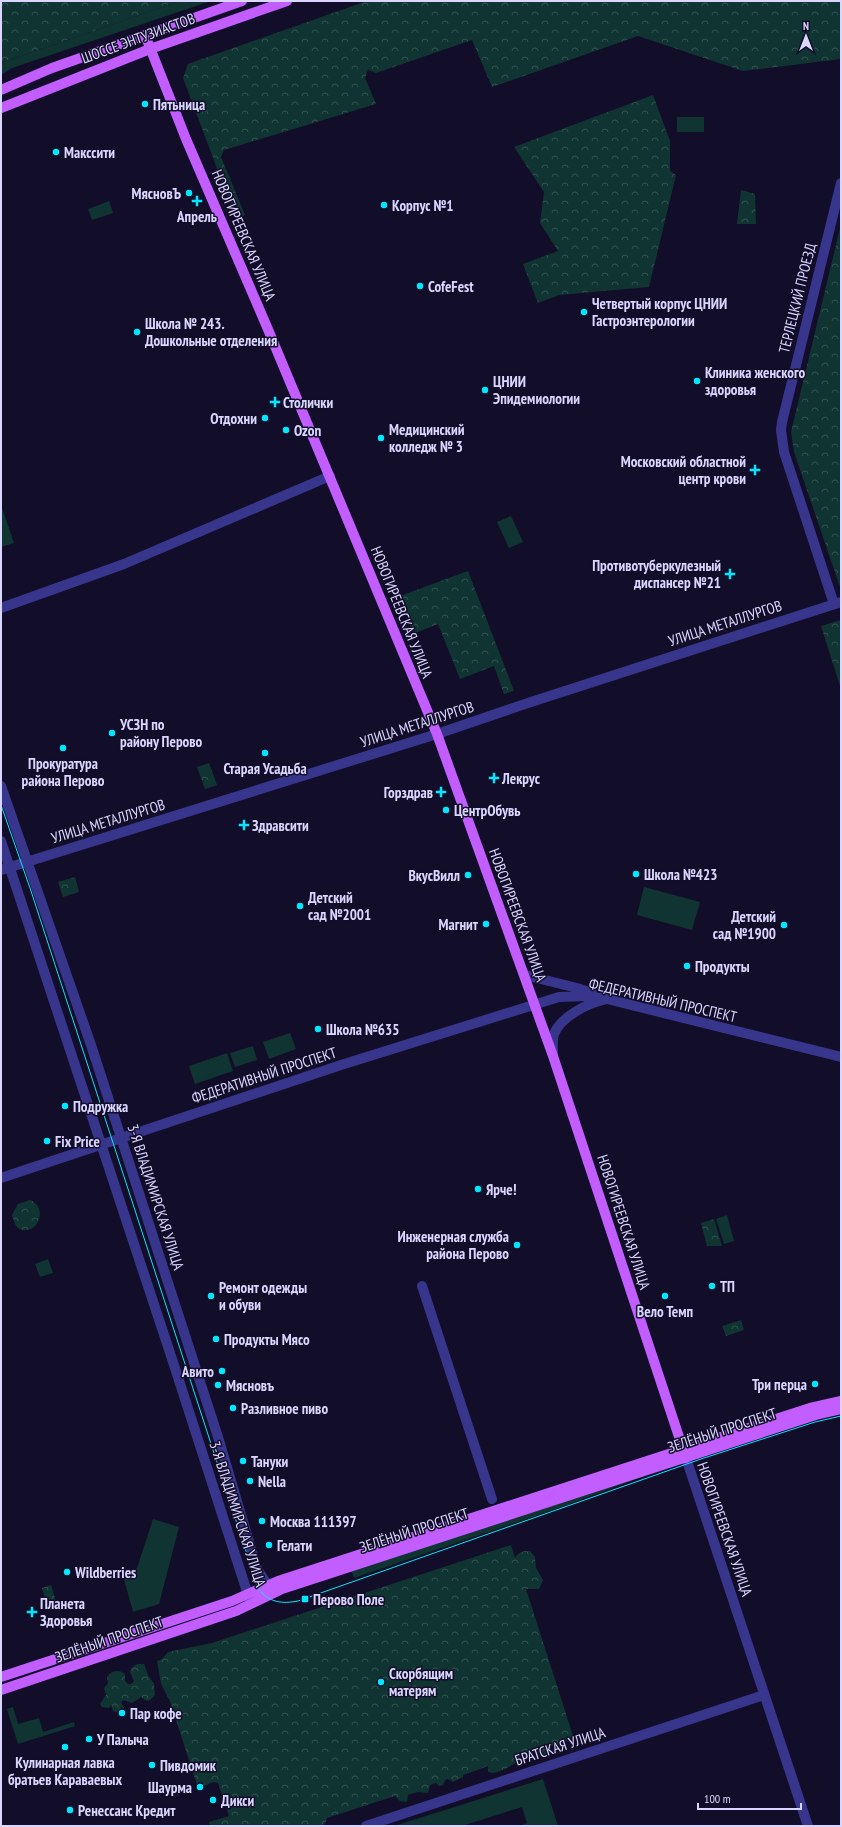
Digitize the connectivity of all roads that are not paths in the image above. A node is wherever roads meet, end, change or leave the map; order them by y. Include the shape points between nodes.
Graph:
1 (242, 1) edge
2 (287, 1) edge
3 (145, 35) junction
4 (150, 49) junction
5 (1, 90) edge
6 (1, 108) edge
7 (841, 183) edge
8 (330, 476) junction
9 (838, 603) edge
10 (1, 608) edge
11 (437, 734) junction
12 (1, 786) edge
13 (1, 841) edge
14 (27, 862) junction
15 (6, 869) edge
16 (524, 975) junction
17 (607, 999) junction
18 (535, 1004) junction
19 (553, 1056) junction
20 (841, 1057) edge
21 (121, 1138) junction
22 (101, 1145) junction
23 (1, 1178) edge
24 (422, 1286) dead end
25 (841, 1401) edge
26 (841, 1409) edge
27 (684, 1454) junction
28 (492, 1499) dead end
29 (270, 1589) junction
30 (247, 1594) junction
31 (251, 1604) junction
32 (1, 1677) edge
33 (1, 1690) edge
34 (764, 1695) junction
35 (366, 1826) edge
36 (808, 1826) edge

1 - 3 main road, ШОССЕ ЭНТУЗИАСТОВ
2 - 4 main road, ШОССЕ ЭНТУЗИАСТОВ
3 - 4 main road, НОВОГИРЕЕВСКАЯ УЛИЦА
3 - 5 main road, ШОССЕ ЭНТУЗИАСТОВ via 52,68
4 - 6 main road, ШОССЕ ЭНТУЗИАСТОВ
4 - 8 main road, НОВОГИРЕЕВСКАЯ УЛИЦА
7 - 9 street, ТЕРЛЕЦКИЙ ПРОЕЗД via 781,430 784,452
8 - 10 street via 124,564
8 - 11 main road, НОВОГИРЕЕВСКАЯ УЛИЦА
9 - 11 street, УЛИЦА МЕТАЛЛУРГОВ
11 - 14 street, УЛИЦА МЕТАЛЛУРГОВ
11 - 16 main road, НОВОГИРЕЕВСКАЯ УЛИЦА
12 - 14 street, 3-Я ВЛАДИМИРСКАЯ УЛИЦА
13 - 15 street, 3-Я ВЛАДИМИРСКАЯ УЛИЦА
14 - 15 street, УЛИЦА МЕТАЛЛУРГОВ
14 - 21 street, 3-Я ВЛАДИМИРСКАЯ УЛИЦА
15 - 22 street, 3-Я ВЛАДИМИРСКАЯ УЛИЦА
16 - 17 street via 577,988
16 - 18 main road, НОВОГИРЕЕВСКАЯ УЛИЦА
17 - 18 street, ФЕДЕРАТИВНЫЙ ПРОСПЕКТ via 587,996 559,997
17 - 19 street via 591,1003 573,1013 554,1032
17 - 20 street, ФЕДЕРАТИВНЫЙ ПРОСПЕКТ
18 - 19 main road, НОВОГИРЕЕВСКАЯ УЛИЦА
18 - 21 street, ФЕДЕРАТИВНЫЙ ПРОСПЕКТ
19 - 27 main road, НОВОГИРЕЕВСКАЯ УЛИЦА
21 - 22 street, ФЕДЕРАТИВНЫЙ ПРОСПЕКТ
21 - 29 street, 3-Я ВЛАДИМИРСКАЯ УЛИЦА via 258,1569
22 - 23 street, ФЕДЕРАТИВНЫЙ ПРОСПЕКТ
22 - 30 street, 3-Я ВЛАДИМИРСКАЯ УЛИЦА via 176,1368
24 - 28 street
25 - 27 main road, ЗЕЛЁНЫЙ ПРОСПЕКТ via 810,1408
26 - 27 main road, ЗЕЛЁНЫЙ ПРОСПЕКТ
27 - 29 main road, ЗЕЛЁНЫЙ ПРОСПЕКТ
27 - 34 street, НОВОГИРЕЕВСКАЯ УЛИЦА
29 - 30 main road, ЗЕЛЁНЫЙ ПРОСПЕКТ
29 - 31 main road, ЗЕЛЁНЫЙ ПРОСПЕКТ
30 - 31 street, 3-Я ВЛАДИМИРСКАЯ УЛИЦА
30 - 32 main road, ЗЕЛЁНЫЙ ПРОСПЕКТ
31 - 33 main road, ЗЕЛЁНЫЙ ПРОСПЕКТ via 145,1643
34 - 35 street, БРАТСКАЯ УЛИЦА
34 - 36 street, НОВОГИРЕЕВСКАЯ УЛИЦА

